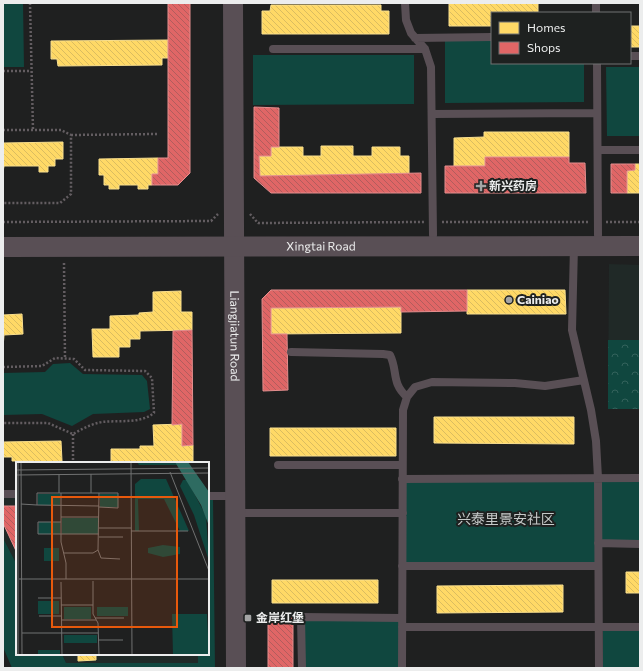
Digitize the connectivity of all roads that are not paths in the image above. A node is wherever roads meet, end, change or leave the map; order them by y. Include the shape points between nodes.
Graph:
1 (233, 3) edge
2 (405, 3) edge
3 (491, 37) edge
4 (415, 38) junction
5 (273, 49) dead end
6 (425, 49) junction
7 (597, 64) edge
8 (598, 113) junction
9 (432, 114) junction
10 (598, 150) junction
11 (640, 150) edge
12 (640, 234) edge
13 (434, 235) junction
14 (598, 235) junction
15 (3, 236) edge
16 (234, 241) junction
17 (574, 246) junction
18 (640, 246) edge
19 (3, 247) edge
20 (291, 352) dead end
21 (584, 380) junction
22 (407, 397) junction
23 (278, 465) dead end
24 (402, 465) junction
25 (598, 478) junction
26 (640, 478) edge
27 (402, 479) junction
28 (3, 494) edge
29 (16, 494) edge
30 (209, 496) edge
31 (235, 504) junction
32 (403, 513) junction
33 (598, 544) junction
34 (640, 544) edge
35 (402, 566) junction
36 (598, 566) junction
37 (402, 618) junction
38 (402, 627) junction
39 (599, 627) junction
40 (640, 627) edge
41 (236, 668) edge
42 (302, 668) edge
43 (402, 668) edge
44 (599, 668) edge

1 - 16 street, Liangjiatun Road
2 - 4 lane via 406,20
3 - 4 lane
4 - 6 lane
5 - 6 lane
6 - 9 lane via 431,67
7 - 8 lane
8 - 9 lane
8 - 10 lane
9 - 13 lane
10 - 11 lane
10 - 14 lane
12 - 14 street, Xingtai Road
13 - 14 street, Xingtai Road
13 - 16 street, Xingtai Road
15 - 16 street, Xingtai Road
16 - 17 street, Xingtai Road
16 - 19 street, Xingtai Road
16 - 31 street, Liangjiatun Road
17 - 18 street, Xingtai Road
17 - 21 lane via 572,330
20 - 22 lane via 390,355 396,383 400,392
21 - 22 lane via 545,386 432,382 415,387
21 - 25 lane via 596,441
22 - 24 lane via 403,410
23 - 24 lane
24 - 27 lane
25 - 26 lane
25 - 27 lane
25 - 33 lane
27 - 32 lane
28 - 29 lane
30 - 31 lane
31 - 32 lane
31 - 41 street, Liangjiatun Road
32 - 35 lane
33 - 34 lane
33 - 36 lane
35 - 36 lane
35 - 37 lane
36 - 39 lane
37 - 38 lane
37 - 42 lane via 301,617
38 - 39 lane
38 - 43 lane
39 - 40 lane
39 - 44 lane

